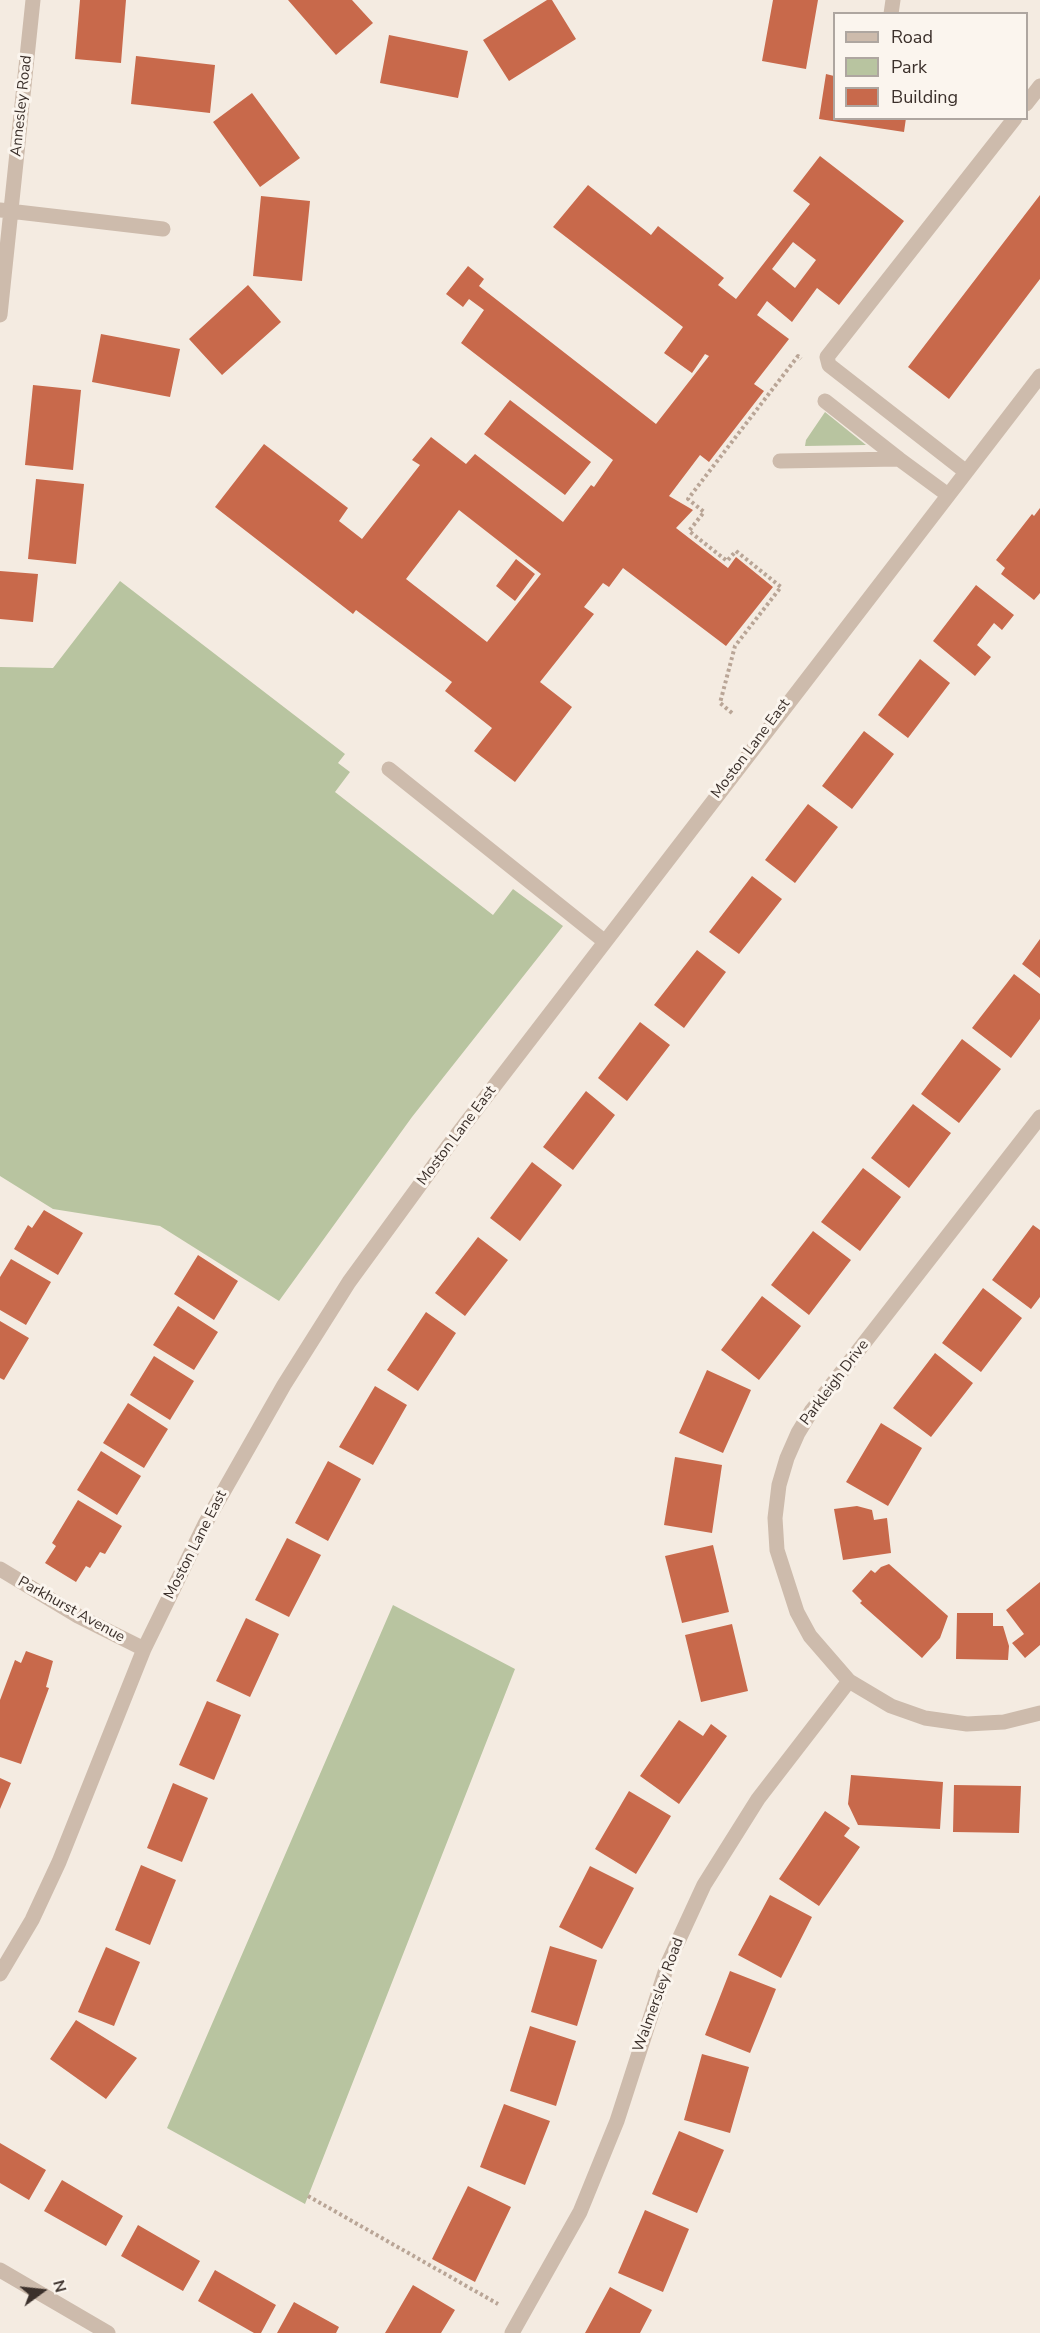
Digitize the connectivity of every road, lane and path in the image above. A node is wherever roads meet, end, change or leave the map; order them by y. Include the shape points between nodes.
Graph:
1 (33, 0) edge
2 (1040, 86) edge
3 (1028, 101) edge
4 (1013, 120) edge
5 (5, 210) edge
6 (163, 229) dead end
7 (0, 315) edge
8 (807, 363) dead end
9 (1038, 381) edge
10 (825, 401) dead end
11 (899, 459) junction
12 (780, 461) dead end
13 (965, 471) junction
14 (948, 495) junction
15 (732, 713) dead end
16 (389, 769) dead end
17 (604, 941) junction
18 (1040, 1117) edge
19 (0, 1569) edge
20 (144, 1649) junction
21 (849, 1681) junction
22 (1040, 1713) edge
23 (0, 1974) edge
24 (308, 2196) dead end
25 (0, 2270) edge
26 (521, 2318) junction
27 (108, 2333) edge
28 (512, 2333) edge

1 - 5 street, Annesley Road
2 - 3 street
4 - 13 street via 827,357 829,365
5 - 6 street
5 - 7 street, Annesley Road
8 - 15 path via 798,356 688,500 704,512 689,531 727,561 736,551 781,587 735,646 720,703
9 - 13 street, Moston Lane East
10 - 11 street
11 - 12 street
11 - 14 street
13 - 14 street, Moston Lane East
14 - 17 street, Moston Lane East
16 - 17 street
17 - 20 street, Moston Lane East via 349,1282 284,1385 205,1524
18 - 21 street, Parkleigh Drive via 812,1410 787,1458 775,1518 782,1570 810,1636
19 - 20 street, Parkhurst Avenue via 78,1616
20 - 23 street, Moston Lane East via 59,1862 32,1920
21 - 22 street, Parkleigh Drive via 891,1706 925,1718 967,1724 1004,1722
21 - 26 street, Walmersley Road via 758,1800 704,1885 668,1963 617,2121 579,2212
24 - 26 path
25 - 27 street
26 - 28 street, Walmersley Road

